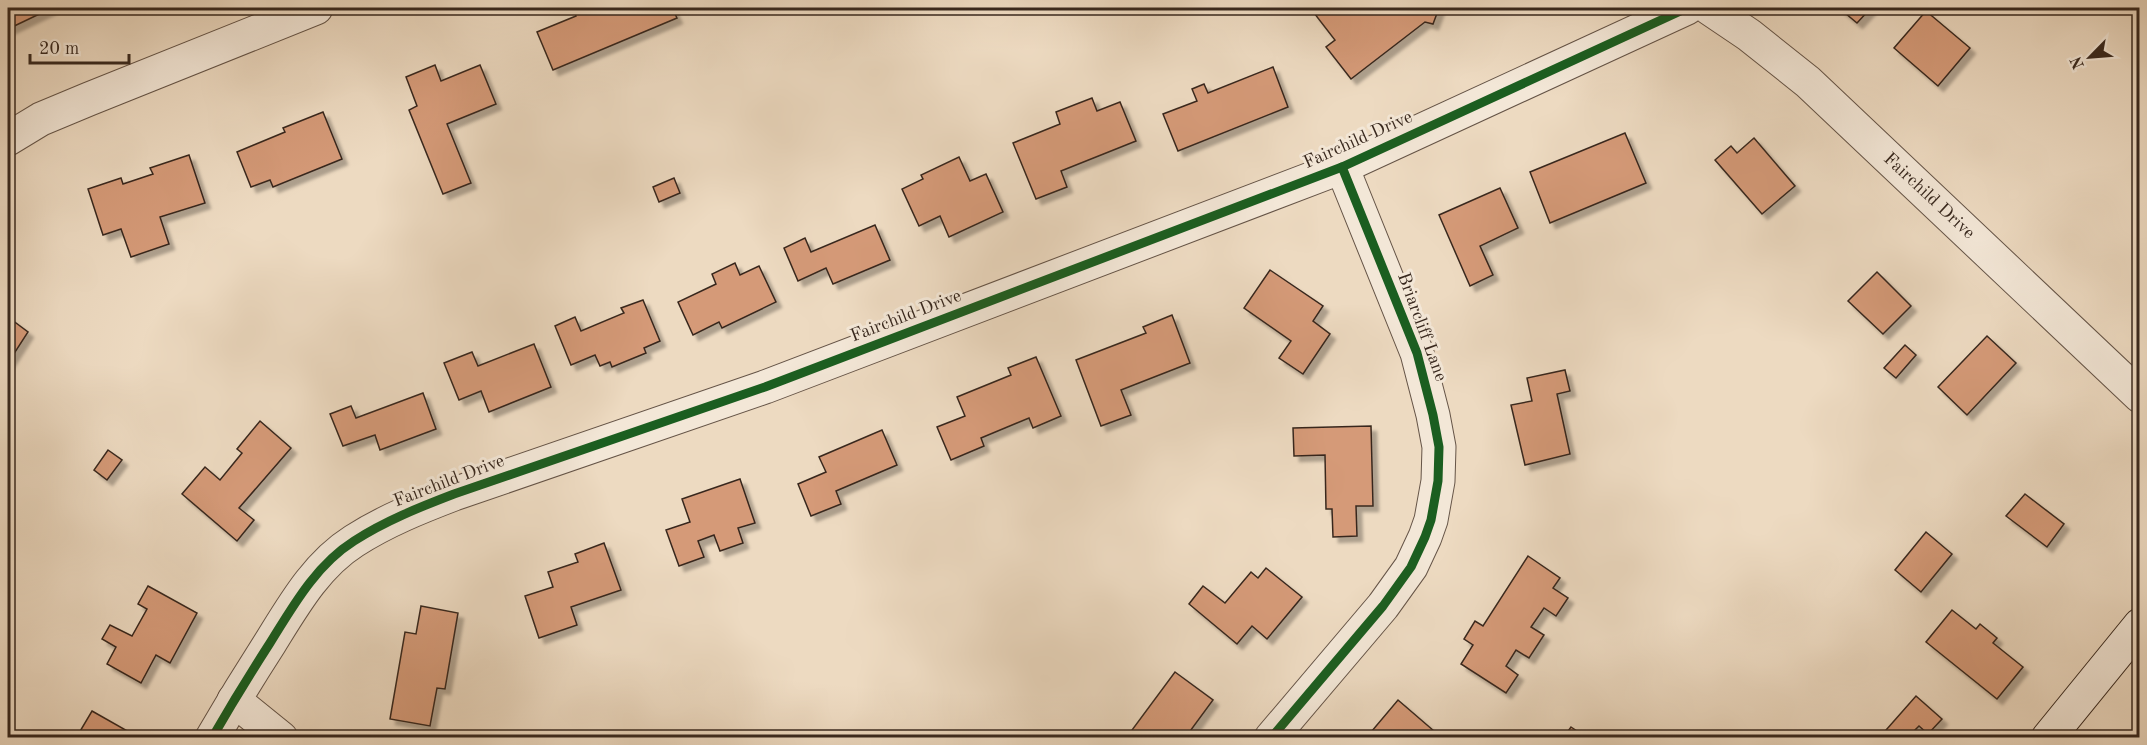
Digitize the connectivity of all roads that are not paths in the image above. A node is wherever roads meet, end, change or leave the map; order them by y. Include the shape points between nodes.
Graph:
1 (316, 8) edge
2 (1687, 8) edge
3 (1709, 8) edge
4 (8, 139) edge
5 (1342, 167) junction
6 (2139, 396) edge
7 (2139, 625) edge
8 (234, 700) junction
9 (212, 738) edge
10 (281, 738) edge
11 (1271, 738) edge
12 (2048, 738) edge

1 - 4 street via 41,119
2 - 5 street, Fairchild Drive
3 - 6 street, Fairchild Drive via 1808,82
5 - 8 street, Fairchild Drive via 765,387 412,511 353,542 320,570
5 - 11 street, Briarcliff Lane via 1417,353 1439,447 1438,482 1428,528 1411,567 1383,606
7 - 12 street
8 - 9 street, Fairchild Drive
8 - 10 street

